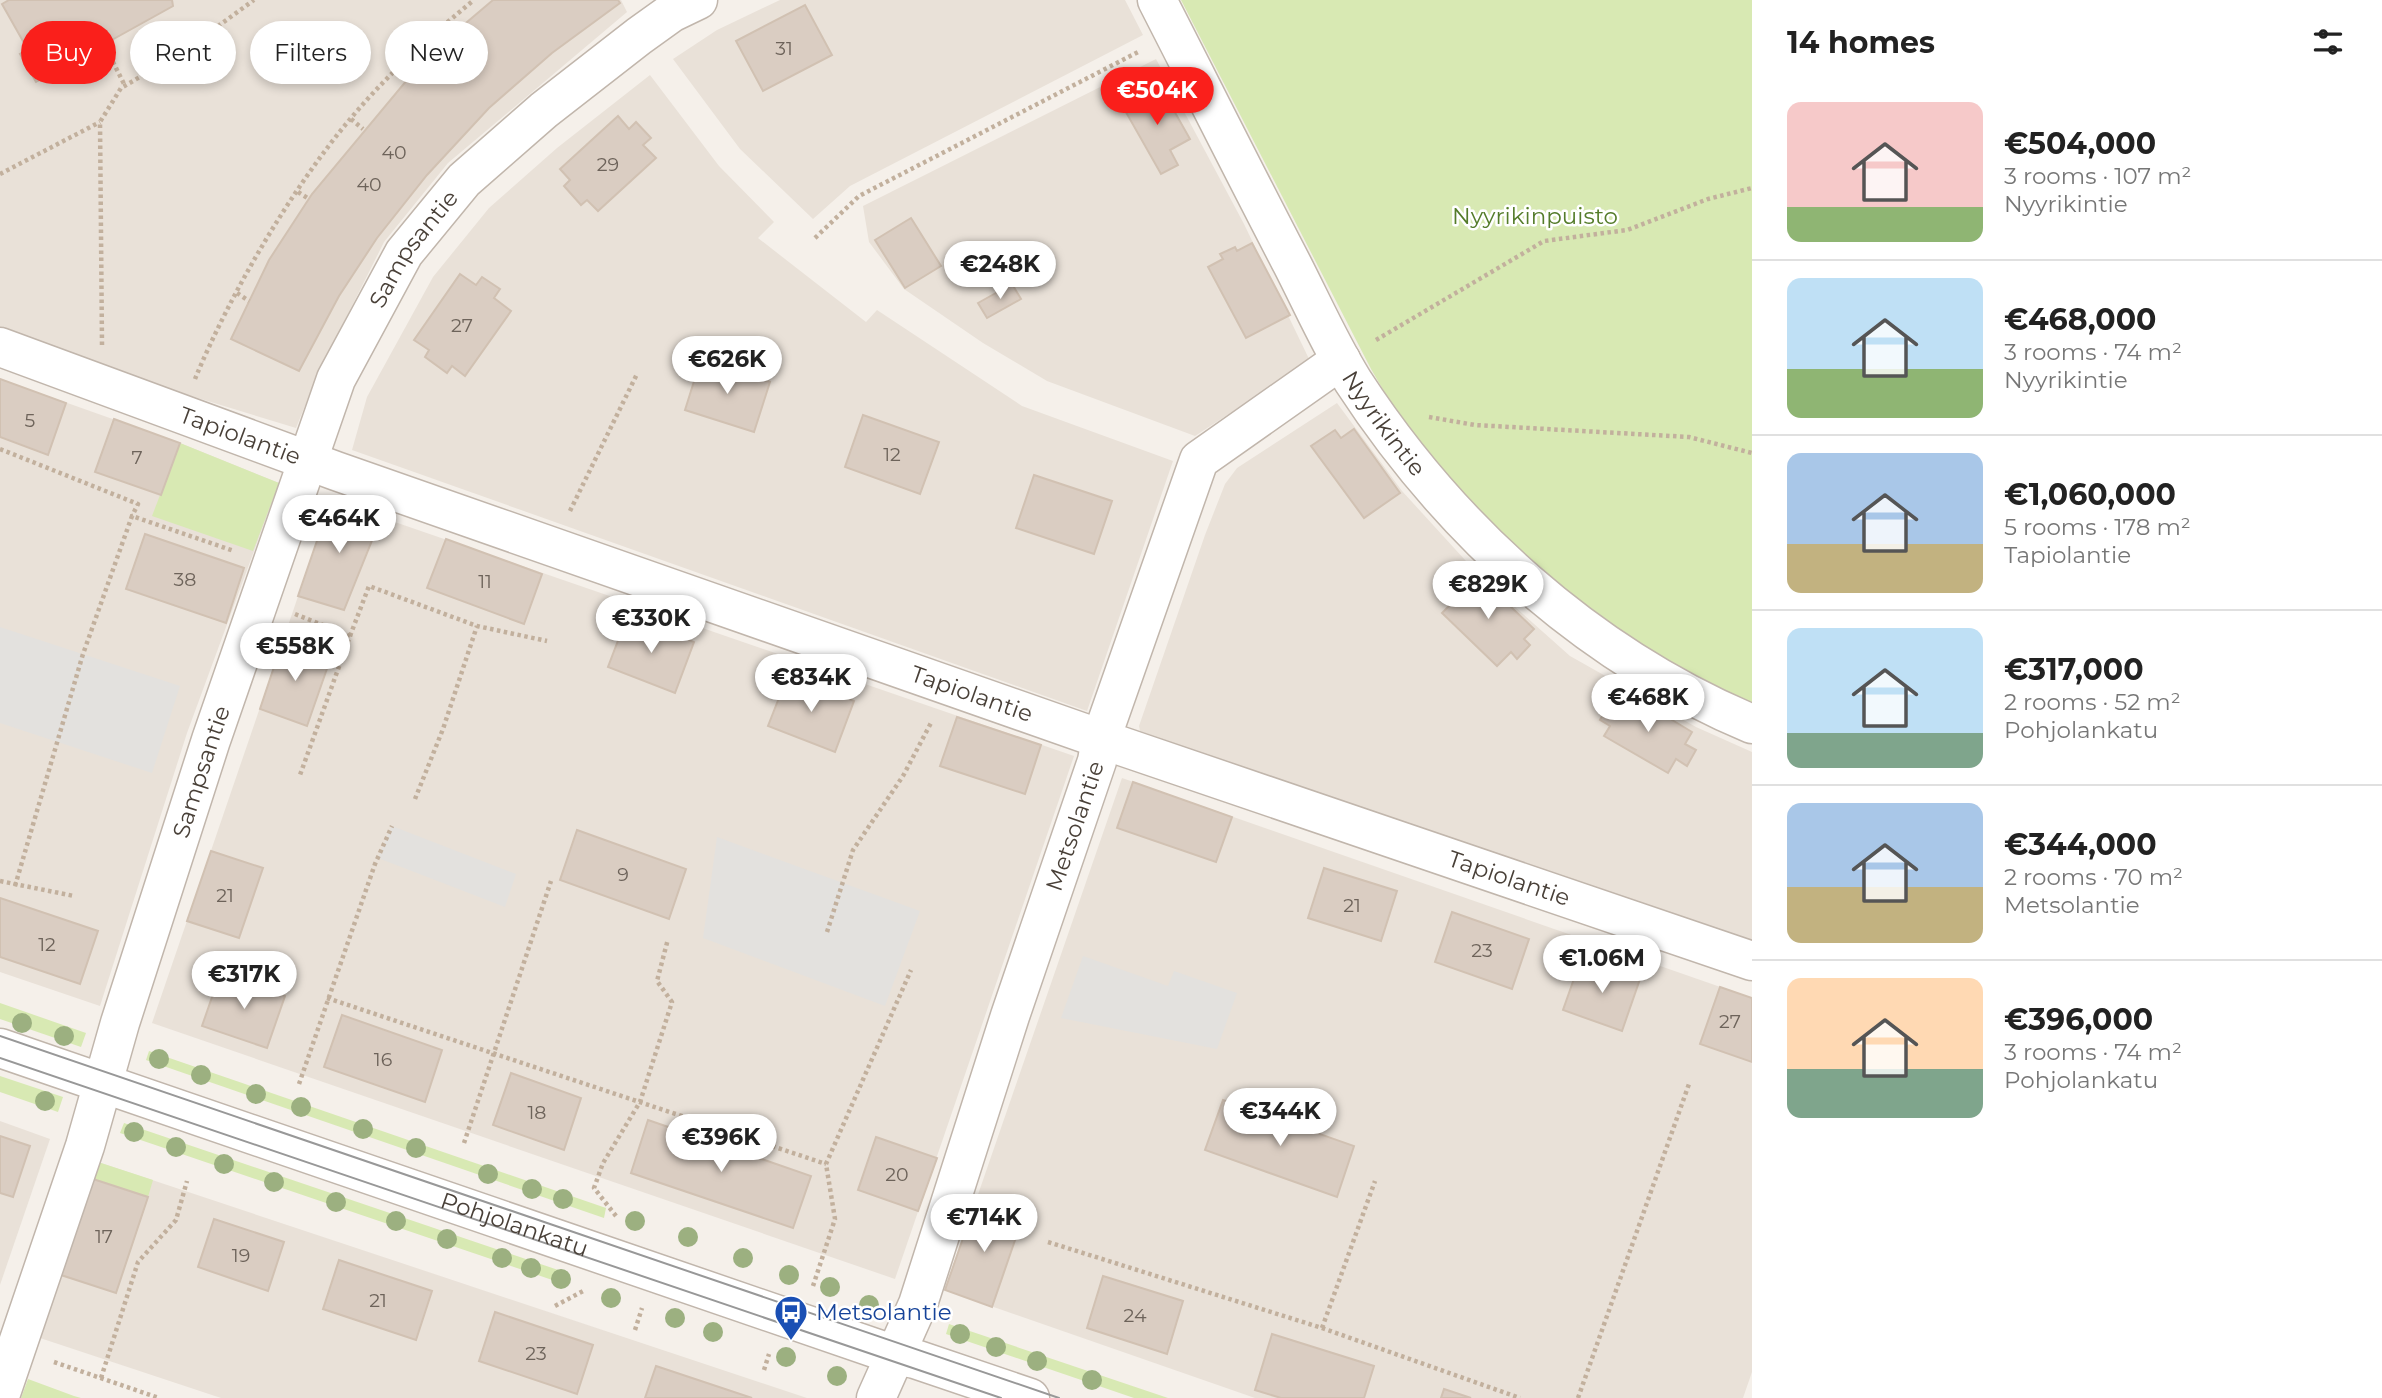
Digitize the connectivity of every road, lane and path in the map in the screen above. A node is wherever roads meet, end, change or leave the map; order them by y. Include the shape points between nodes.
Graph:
1 (254, 0) edge
2 (474, 0) edge
3 (1157, 0) edge
4 (247, 2) edge
5 (677, 4) edge
6 (449, 21) edge
7 (1174, 33) junction
8 (116, 68) edge
9 (385, 83) edge
10 (125, 86) junction
11 (351, 119) junction
12 (100, 122) junction
13 (363, 129) dead end
14 (0, 174) edge
15 (1752, 188) edge
16 (298, 192) junction
17 (309, 199) dead end
18 (815, 238) dead end
19 (237, 293) junction
20 (250, 301) dead end
21 (0, 347) edge
22 (1342, 360) junction
23 (638, 374) dead end
24 (103, 384) junction
25 (1373, 407) junction
26 (180, 416) junction
27 (0, 449) edge
28 (1752, 453) edge
29 (306, 460) junction
30 (132, 516) junction
31 (552, 546) junction
32 (271, 564) junction
33 (284, 610) dead end
34 (477, 626) junction
35 (350, 636) junction
36 (547, 641) dead end
37 (937, 710) dead end
38 (1752, 724) edge
39 (1101, 739) junction
40 (300, 775) dead end
41 (415, 799) dead end
42 (392, 826) dead end
43 (0, 881) edge
44 (551, 881) dead end
45 (15, 887) junction
46 (74, 896) dead end
47 (827, 932) dead end
48 (668, 939) dead end
49 (1752, 961) edge
50 (911, 970) dead end
51 (327, 998) junction
52 (0, 1048) edge
53 (493, 1054) junction
54 (103, 1083) junction
55 (299, 1084) dead end
56 (1689, 1084) dead end
57 (640, 1102) junction
58 (464, 1143) dead end
59 (826, 1164) junction
60 (187, 1181) dead end
61 (1375, 1181) dead end
62 (618, 1218) dead end
63 (1048, 1242) dead end
64 (595, 1285) dead end
65 (811, 1293) dead end
66 (555, 1306) dead end
67 (1322, 1328) junction
68 (16, 1350) junction
69 (895, 1355) junction
70 (101, 1378) junction
71 (0, 1396) edge
72 (159, 1398) edge
73 (876, 1398) edge
74 (1030, 1398) edge
75 (1520, 1398) edge
76 (1578, 1398) edge

1 - 4 path
2 - 6 path
3 - 7 street, Nyyrikintie
4 - 10 path via 181,53
5 - 29 street, Sampsantie via 464,180 404,253 336,379
7 - 18 path via 859,196
7 - 22 street, Nyyrikintie
8 - 10 path
9 - 11 path
10 - 12 path
11 - 13 path
11 - 16 path
12 - 14 path
12 - 24 path
15 - 22 path via 1708,199 1627,230 1544,241
16 - 17 path
16 - 19 path
19 - 20 path
19 - 26 path via 216,327
21 - 24 street, Tapiolantie
22 - 25 street, Nyyrikintie
22 - 39 street, Metsolantie via 1199,460
23 - 31 path
24 - 26 street, Tapiolantie
25 - 28 path via 1475,425 1689,437
25 - 38 street, Nyyrikintie via 1421,476 1494,554 1583,630 1695,700
26 - 29 street, Tapiolantie
27 - 30 path via 138,504
29 - 31 street, Tapiolantie
29 - 32 street, Sampsantie
30 - 32 path
30 - 45 path via 83,654
31 - 39 street, Tapiolantie
32 - 54 street, Sampsantie via 206,753
33 - 35 path
34 - 35 path via 369,586
34 - 36 path
34 - 41 path
35 - 40 path
37 - 47 path via 903,776 853,850
39 - 49 street, Tapiolantie
39 - 69 street, Metsolantie via 918,1304
42 - 51 path
43 - 45 path
44 - 53 path
45 - 46 path
48 - 57 path via 657,981 672,1002
50 - 59 path
51 - 53 path
51 - 55 path
52 - 54 street, Pohjolankatu
53 - 57 path
53 - 58 path
54 - 68 street, Sampsantie
54 - 69 street, Pohjolankatu
56 - 76 path
57 - 59 path
57 - 62 path via 603,1163 594,1188
59 - 65 path via 835,1219
60 - 70 path via 176,1220 138,1262
61 - 67 path
63 - 67 path
64 - 66 path
67 - 75 path
68 - 70 path
68 - 71 street, Sampsantie
69 - 73 street, Metsolantie
69 - 74 street, Pohjolankatu
70 - 72 path

